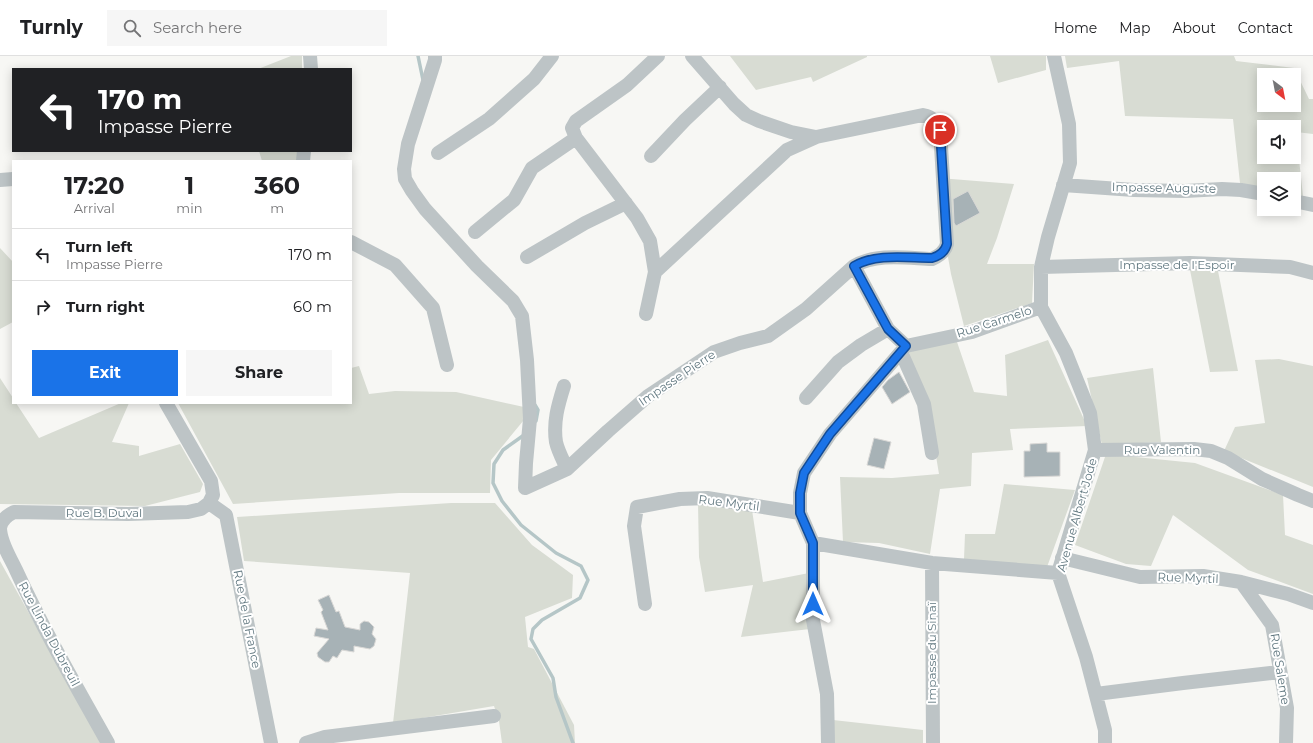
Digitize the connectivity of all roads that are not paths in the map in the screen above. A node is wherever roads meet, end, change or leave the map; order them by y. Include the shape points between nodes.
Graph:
1 (310, 56) edge
2 (435, 56) edge
3 (552, 56) edge
4 (658, 56) edge
5 (1054, 56) edge
6 (698, 57) edge
7 (311, 68) edge
8 (720, 87) junction
9 (816, 137) junction
10 (576, 138) junction
11 (438, 154) dead end
12 (651, 156) dead end
13 (0, 180) edge
14 (12, 180) edge
15 (1063, 185) junction
16 (1257, 193) edge
17 (1301, 202) edge
18 (626, 203) junction
19 (1313, 205) edge
20 (475, 232) dead end
21 (352, 243) edge
22 (527, 257) dead end
23 (854, 266) junction
24 (1041, 267) junction
25 (655, 272) junction
26 (1313, 273) edge
27 (1041, 306) junction
28 (646, 314) dead end
29 (888, 329) junction
30 (904, 348) junction
31 (447, 365) dead end
32 (564, 386) dead end
33 (806, 398) dead end
34 (167, 404) edge
35 (1095, 450) junction
36 (932, 453) dead end
37 (567, 469) junction
38 (1313, 501) edge
39 (209, 503) junction
40 (800, 513) junction
41 (1, 521) edge
42 (813, 543) junction
43 (1062, 558) junction
44 (932, 563) junction
45 (1058, 573) junction
46 (1241, 582) junction
47 (1313, 603) edge
48 (645, 604) dead end
49 (1280, 672) junction
50 (1096, 694) junction
51 (494, 716) dead end
52 (108, 743) edge
53 (271, 743) edge
54 (306, 743) edge
55 (828, 743) edge
56 (933, 743) edge
57 (1105, 743) edge
58 (1286, 743) edge

1 - 7 street
2 - 37 street, Impasse Pierre via 408,144 405,179 425,209 513,302 522,316 530,419 525,488
3 - 11 street via 534,79 494,115
4 - 10 street via 627,84 576,122 572,128
5 - 15 street, Avenue Albert Jode via 1069,124 1070,163
6 - 8 street
8 - 9 street via 746,115 791,132
8 - 12 street
9 - 23 street, Impasse Pierre via 923,116 929,116 934,120 940,130 946,249 932,258 875,257
9 - 25 street via 787,150
10 - 18 street
10 - 20 street via 532,168 514,200
13 - 14 street
15 - 16 street, Impasse Auguste via 1134,190 1241,190
15 - 24 street, Avenue Albert Jode
17 - 19 street
18 - 22 street via 585,223
18 - 25 street via 650,241
21 - 31 street via 395,265 433,308
23 - 29 street
23 - 37 street, Impasse Pierre via 806,308 768,336 714,352 648,396
24 - 26 street, Impasse de l'Espoir via 1190,263 1290,267
24 - 27 street, Avenue Albert Jode
25 - 28 street
27 - 30 street, Rue Carmelo via 972,332
27 - 35 street, Avenue Albert Jode via 1066,353 1090,414
29 - 30 street
29 - 33 street via 838,362
30 - 36 street via 924,404
30 - 40 street via 830,434 804,473
32 - 37 street via 555,422 556,443
34 - 39 street via 211,481 213,495
35 - 38 street, Rue Valentin via 1211,451
35 - 43 street, Avenue Albert Jode
39 - 41 street, Rue B. Duval via 201,509 188,512 14,512
39 - 53 street, Rue de la France via 226,515
40 - 42 street
40 - 48 street, Rue Myrtil via 707,498 680,499 636,507 634,526
41 - 52 street, Rue Linda Dubreuil via 2,540 25,590
42 - 44 street
42 - 55 street via 813,620 827,694
43 - 45 street, Avenue Albert Jode
43 - 46 street, Rue Myrtil via 1140,577 1203,576
44 - 45 street
44 - 56 street, Impasse du Sinaï
45 - 50 street, Avenue Albert Jode
46 - 47 street, Rue Myrtil
46 - 49 street, Rue Saleme via 1272,625
49 - 50 street
49 - 58 street, Rue Saleme via 1287,708
50 - 57 street, Avenue Albert Jode via 1105,730
51 - 54 street via 326,737

